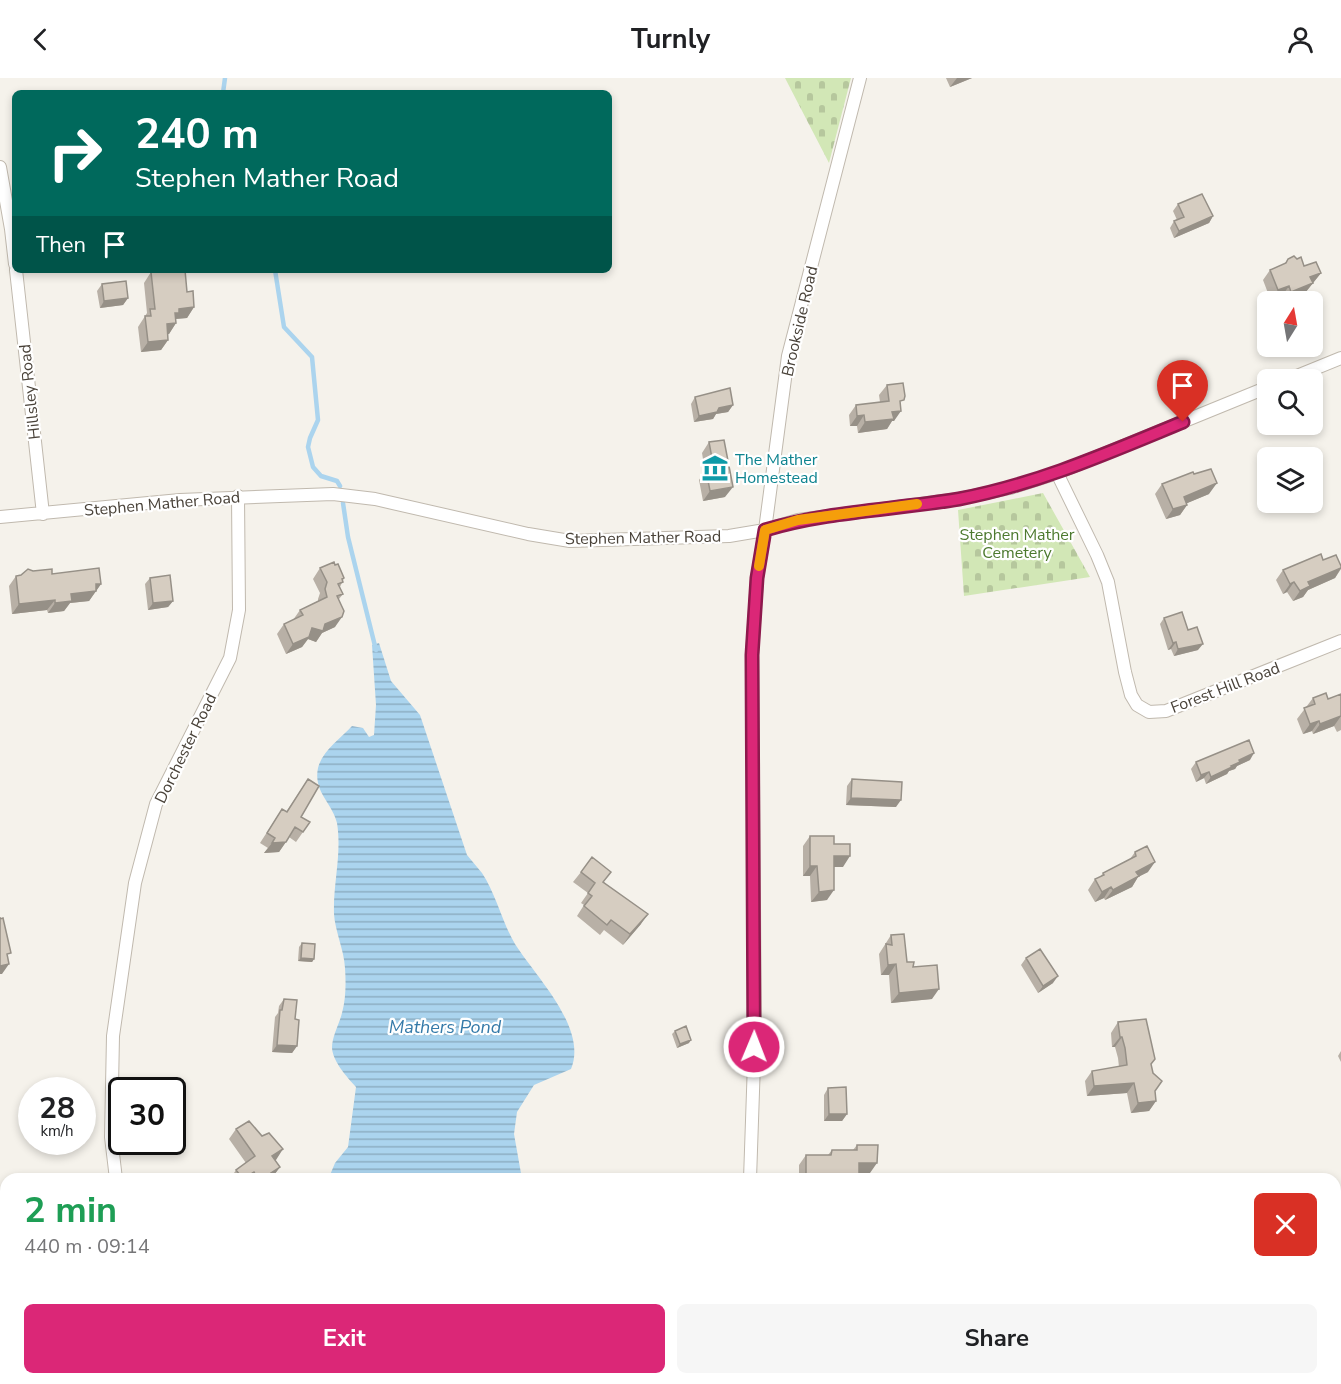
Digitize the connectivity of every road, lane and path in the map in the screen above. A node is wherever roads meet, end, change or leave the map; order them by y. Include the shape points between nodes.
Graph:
1 (860, 78) edge
2 (0, 167) edge
3 (12, 245) edge
4 (16, 273) edge
5 (1341, 358) edge
6 (1314, 369) edge
7 (1257, 391) edge
8 (1057, 473) junction
9 (238, 496) junction
10 (43, 514) junction
11 (0, 517) edge
12 (765, 530) junction
13 (1341, 641) edge
14 (115, 1173) edge
15 (750, 1173) edge

1 - 12 street, Brookside Road via 788,356
2 - 3 street
4 - 10 street, Hillsley Road
5 - 6 street
7 - 8 street, Stephen Mather Road
8 - 12 street, Stephen Mather Road via 958,499 798,520
8 - 13 street, Forest Hill Road via 1108,582 1125,672 1137,705 1149,712 1166,711
9 - 10 street, Stephen Mather Road
9 - 12 street, Stephen Mather Road via 354,495 570,541 729,536
9 - 14 street, Dorchester Road via 239,610 230,658 156,804 135,882 113,1036 111,1137
10 - 11 street, Stephen Mather Road
12 - 15 street, Brookside Road via 752,655 754,1033

